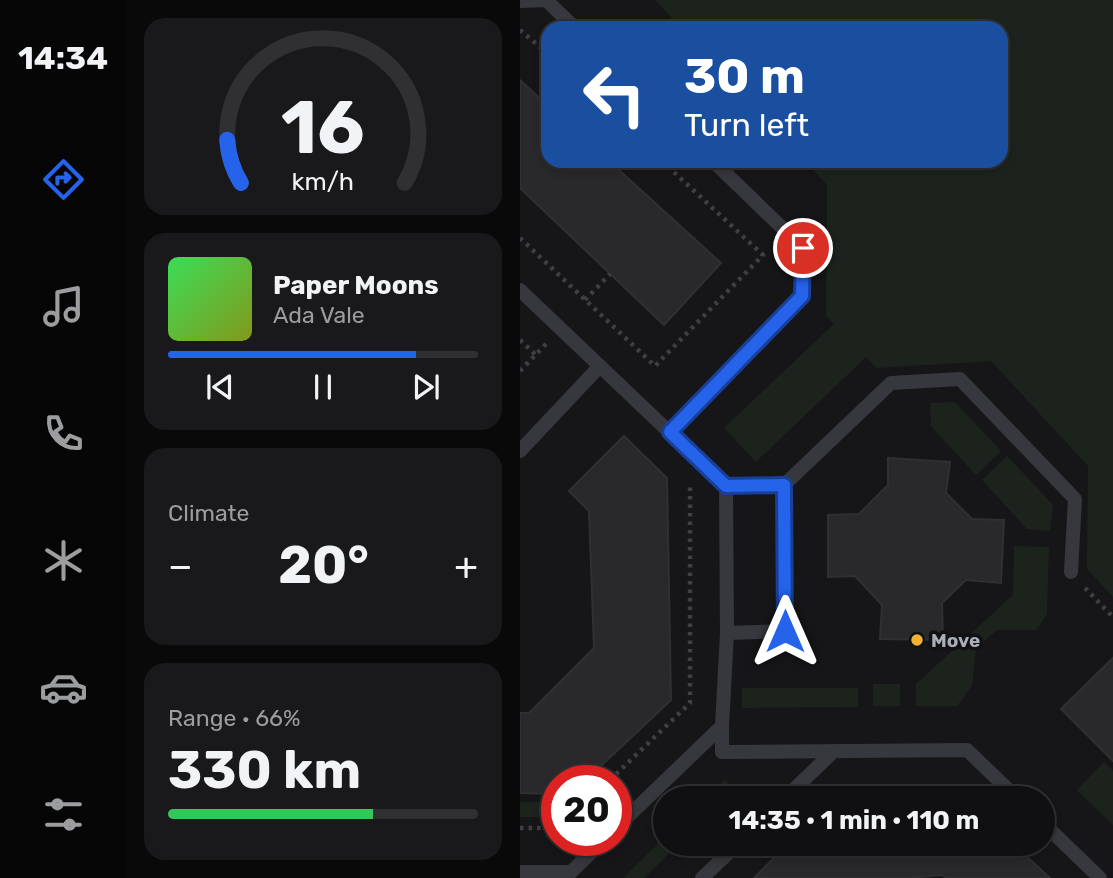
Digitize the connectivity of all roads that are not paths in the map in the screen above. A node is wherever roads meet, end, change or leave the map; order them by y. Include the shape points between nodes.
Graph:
1 (520, 1) edge
2 (568, 21) edge
3 (720, 168) edge
4 (520, 290) edge
5 (600, 366) junction
6 (670, 432) junction
7 (520, 451) edge
8 (784, 485) junction
9 (726, 486) junction
10 (1071, 572) road end
11 (727, 633) junction
12 (722, 726) junction
13 (834, 751) junction
14 (798, 786) edge
15 (1004, 786) edge
16 (632, 813) edge
17 (1055, 835) edge
18 (589, 856) edge
19 (726, 856) edge
20 (520, 872) edge
21 (571, 875) edge
22 (703, 878) edge
23 (1100, 878) edge

1 - 2 lane via 546,0
3 - 6 lane via 803,248 802,296
4 - 5 lane
5 - 6 lane
5 - 7 lane
6 - 9 lane
8 - 9 lane
8 - 10 lane via 891,383 960,380 1075,499
8 - 11 lane via 785,631
9 - 11 lane
11 - 12 lane
12 - 13 lane via 722,752
12 - 16 lane
13 - 14 lane
13 - 15 lane via 967,750
17 - 23 lane
18 - 21 lane
19 - 22 lane
20 - 21 lane

